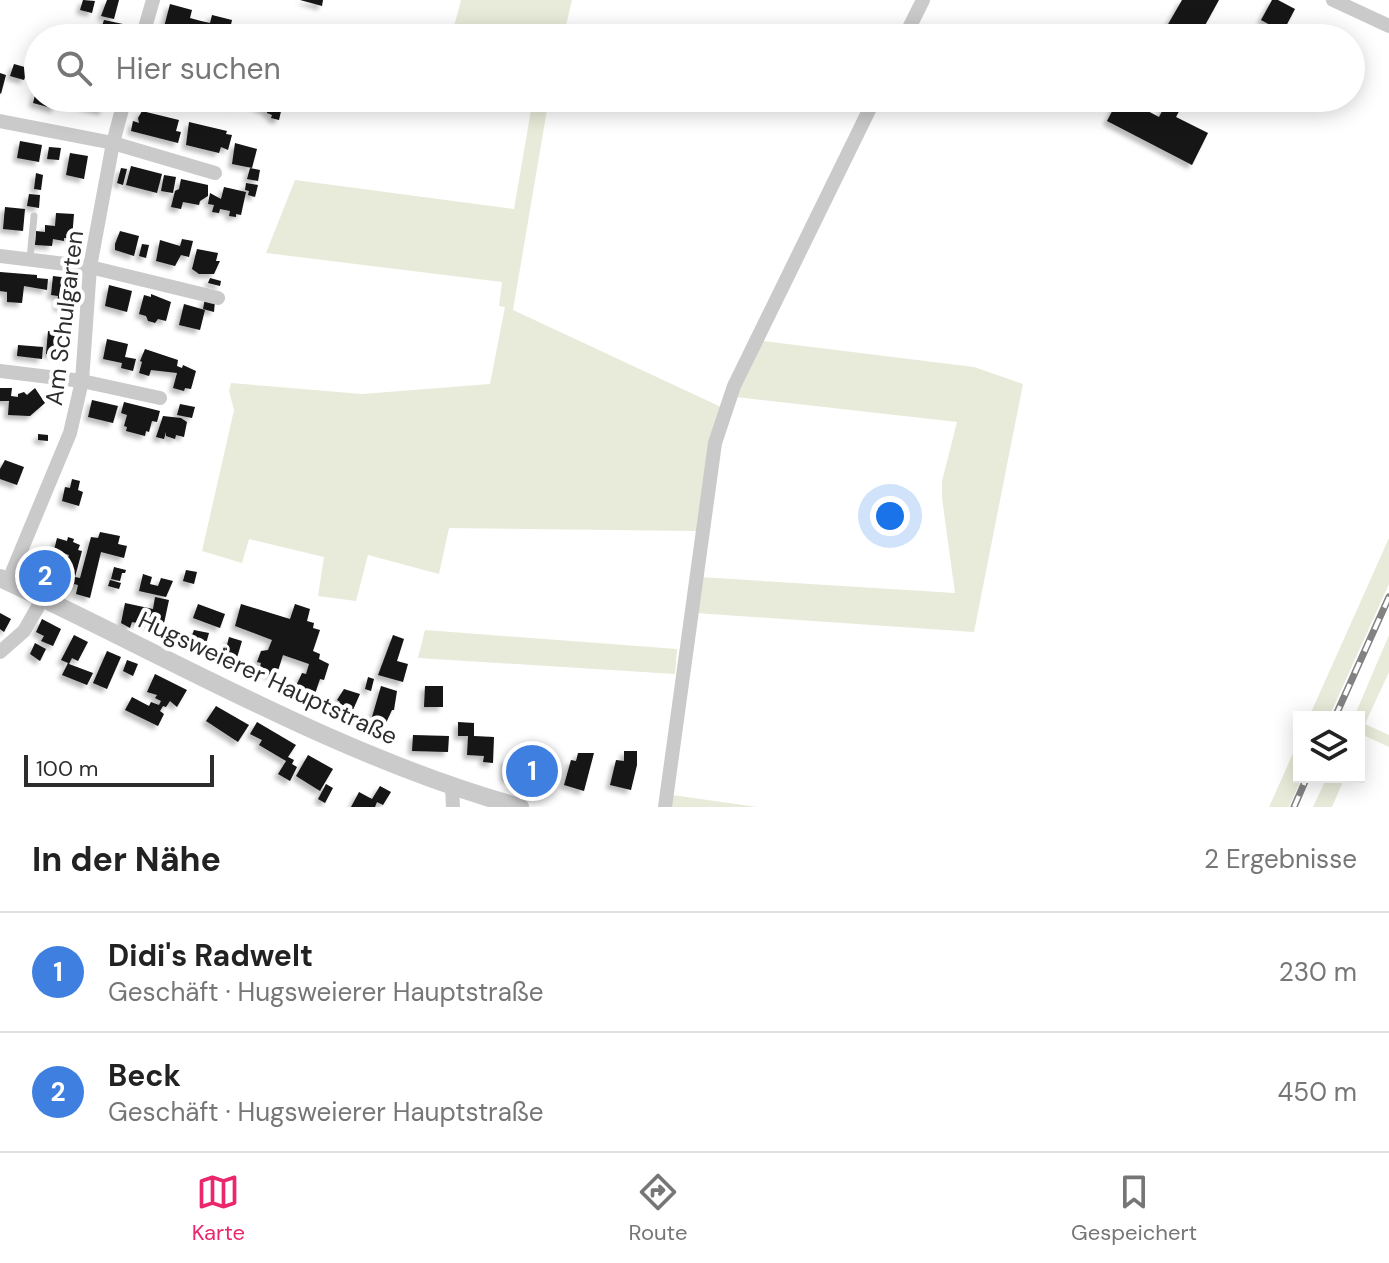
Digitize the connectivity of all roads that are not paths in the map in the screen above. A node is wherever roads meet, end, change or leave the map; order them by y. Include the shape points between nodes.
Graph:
1 (153, 0) edge
2 (923, 0) edge
3 (1333, 0) edge
4 (146, 24) edge
5 (911, 24) edge
6 (1389, 26) edge
7 (121, 112) edge
8 (868, 112) edge
9 (0, 121) edge
10 (113, 143) junction
11 (215, 173) dead end
12 (34, 216) dead end
13 (0, 256) edge
14 (30, 259) junction
15 (90, 267) junction
16 (218, 298) dead end
17 (0, 371) edge
18 (82, 381) junction
19 (160, 398) dead end
20 (4, 580) edge
21 (43, 598) junction
22 (0, 652) edge
23 (452, 787) junction
24 (453, 807) edge
25 (520, 807) edge
26 (665, 807) edge

1 - 4 street
2 - 5 street
3 - 6 street
7 - 10 street, Am Schulgarten
8 - 26 street via 734,386 715,443
9 - 10 street
10 - 11 street
10 - 15 street, Am Schulgarten
12 - 14 lane
13 - 14 street
14 - 15 street
15 - 16 street
15 - 18 street, Am Schulgarten
17 - 18 street
18 - 19 street
18 - 20 street, Am Schulgarten via 70,433
20 - 21 street, Hugsweierer Hauptstraße
21 - 22 street via 24,631
21 - 23 street, Hugsweierer Hauptstraße via 358,750
23 - 24 street
23 - 25 street, Hugsweierer Hauptstraße

